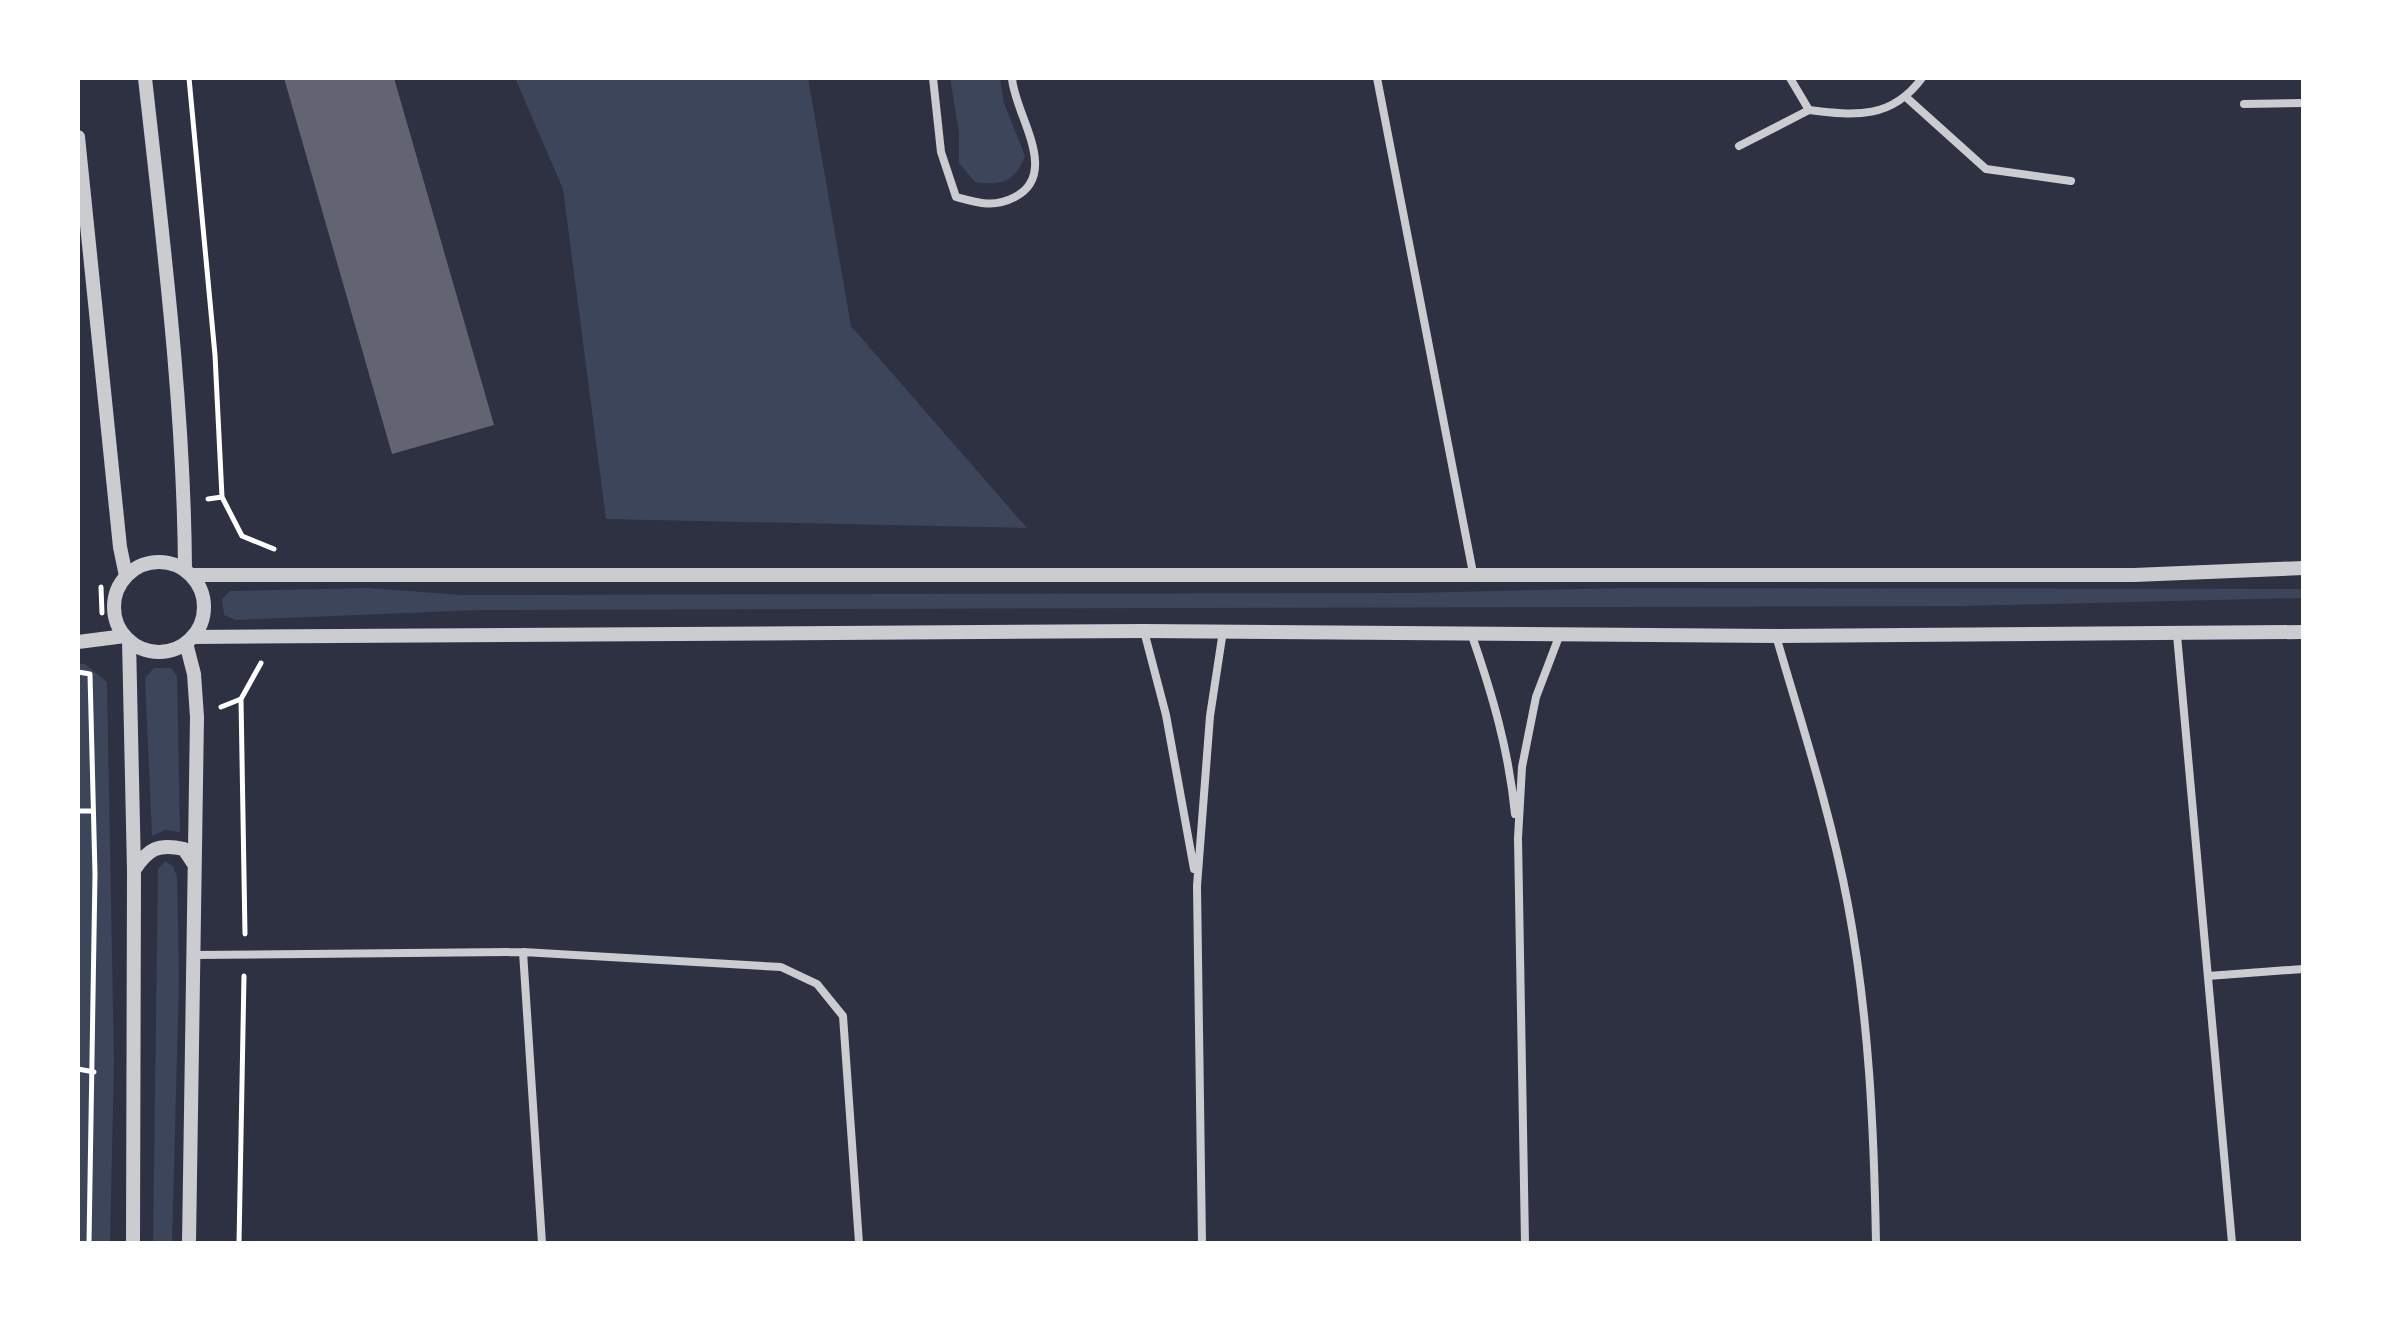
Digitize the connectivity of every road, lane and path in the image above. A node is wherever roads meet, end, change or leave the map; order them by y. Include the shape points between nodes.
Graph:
1 (145, 78) edge
2 (189, 78) edge
3 (933, 78) edge
4 (1012, 78) edge
5 (1377, 78) edge
6 (1790, 78) edge
7 (1922, 78) edge
8 (1907, 98) junction
9 (2303, 103) edge
10 (2244, 104) dead end
11 (1809, 110) junction
12 (78, 137) edge
13 (1739, 146) dead end
14 (2071, 181) dead end
15 (222, 497) dead end
16 (2303, 568) edge
17 (188, 572) junction
18 (1473, 573) junction
19 (126, 576) junction
20 (1144, 631) junction
21 (1223, 631) junction
22 (2303, 632) edge
23 (1471, 633) junction
24 (1560, 633) junction
25 (2177, 635) junction
26 (1776, 636) junction
27 (127, 638) junction
28 (189, 640) junction
29 (78, 642) edge
30 (78, 672) edge
31 (78, 811) edge
32 (93, 811) junction
33 (1518, 838) junction
34 (194, 864) junction
35 (134, 871) junction
36 (1197, 886) junction
37 (523, 952) junction
38 (193, 955) junction
39 (2303, 969) edge
40 (2208, 976) junction
41 (78, 1069) edge
42 (94, 1072) junction
43 (89, 1243) edge
44 (133, 1243) edge
45 (189, 1243) edge
46 (542, 1243) edge
47 (859, 1243) edge
48 (1202, 1243) edge
49 (1525, 1243) edge
50 (1876, 1243) edge
51 (2232, 1243) edge

1 - 17 street via 167,284
2 - 15 path
3 - 4 street via 941,152 956,197 997,205 1026,191 1035,172 1034,150 1013,97
5 - 18 street
6 - 11 street
7 - 8 street
8 - 11 street via 1886,108 1842,114
8 - 14 street via 1986,169
9 - 10 street
11 - 13 street
12 - 19 street
16 - 18 street via 2134,575
17 - 18 street
17 - 19 street via 159,562
17 - 28 street via 201,589 204,606
19 - 27 street via 114,606
20 - 21 street
20 - 28 street
20 - 36 street via 1172,743
21 - 23 street
21 - 36 street via 1210,716
22 - 25 street
23 - 24 street
23 - 33 street via 1511,766
24 - 26 street
24 - 33 street via 1536,697 1522,767
25 - 26 street
25 - 40 street
26 - 50 street via 1831,828 1855,943 1871,1088
27 - 28 street via 153,651 170,650
27 - 29 street
27 - 35 street
28 - 34 street via 197,717
30 - 32 path via 90,674
31 - 32 path
32 - 42 path
33 - 49 street
34 - 35 street via 184,849 163,845 145,853
34 - 38 street
35 - 44 street
36 - 48 street
37 - 38 street
37 - 46 street
37 - 47 street via 781,967 817,984 843,1016
38 - 45 street
39 - 40 street
40 - 51 street
41 - 42 path
42 - 43 path

